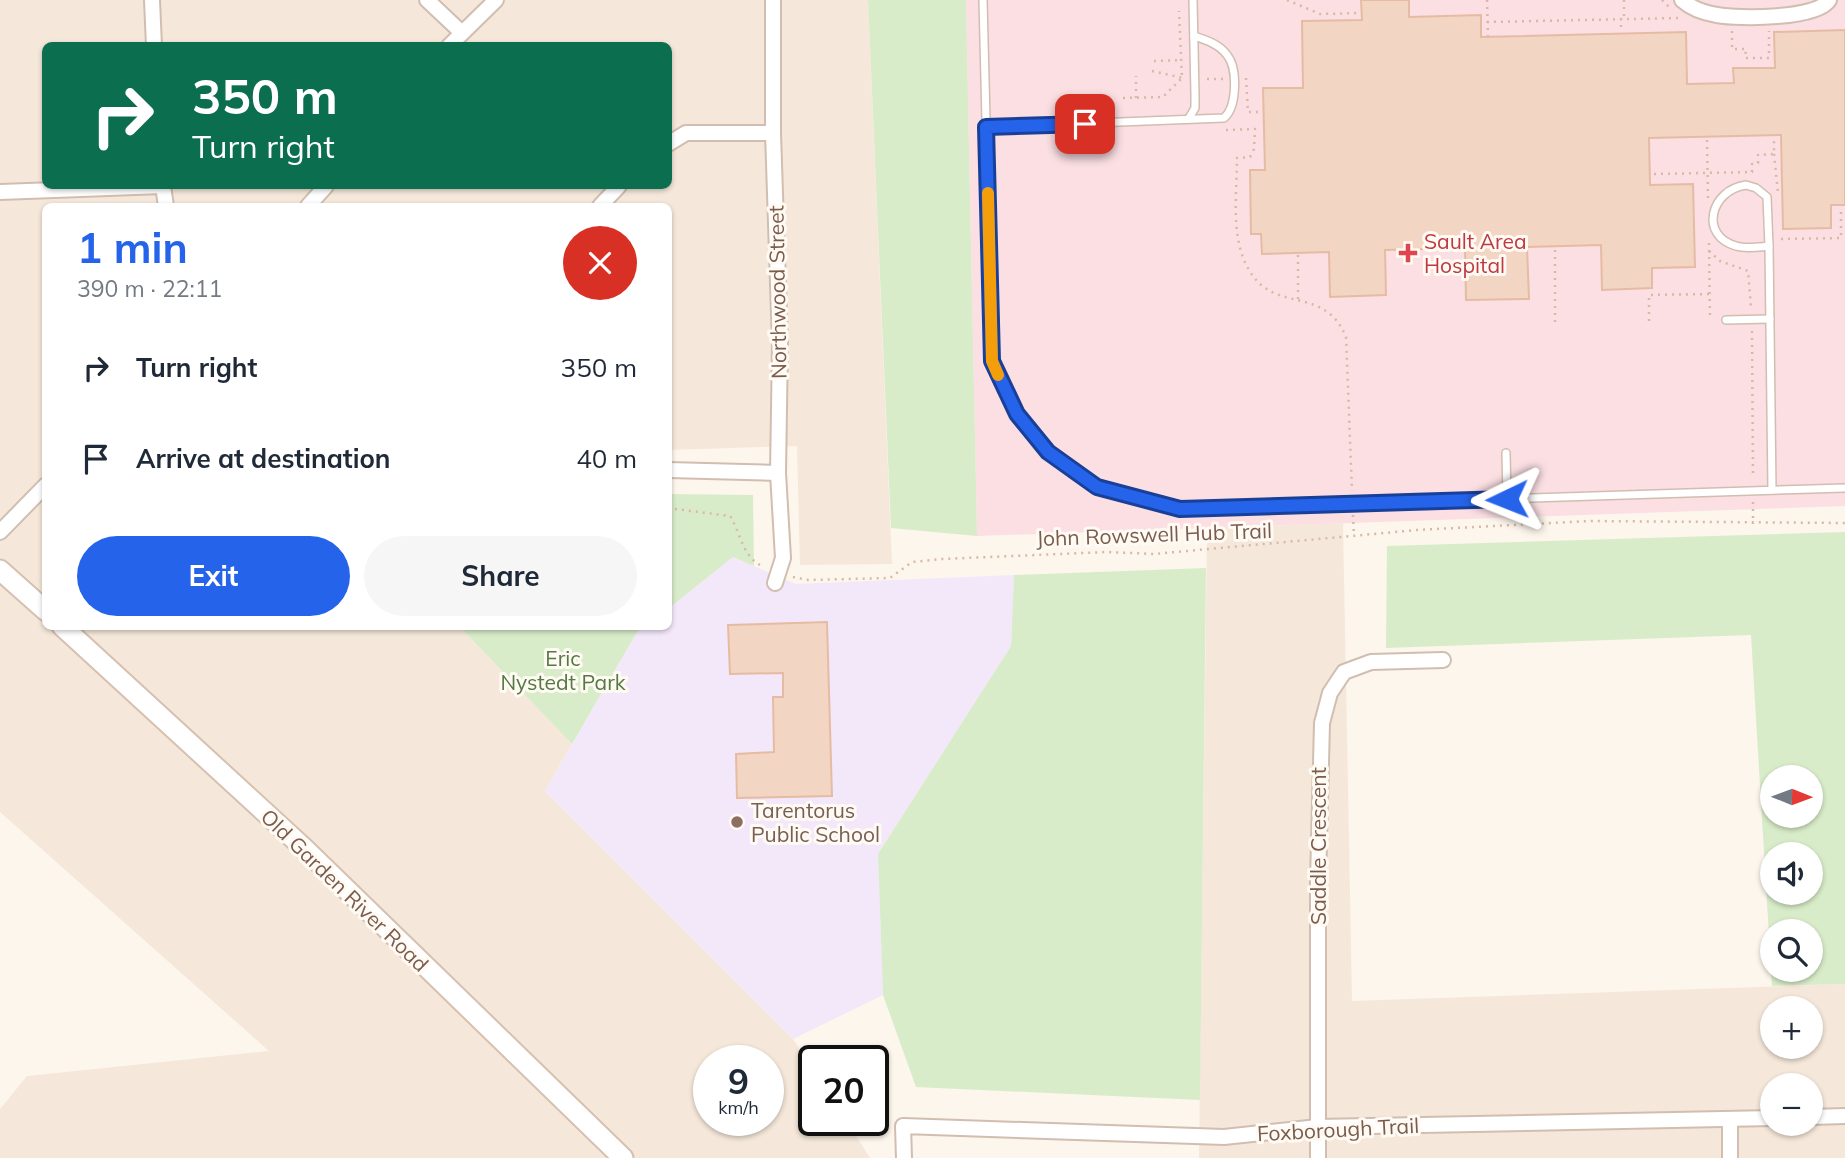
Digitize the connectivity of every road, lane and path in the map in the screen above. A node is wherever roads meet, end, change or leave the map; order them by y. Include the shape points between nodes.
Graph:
1 (152, 0) edge
2 (427, 0) edge
3 (496, 0) edge
4 (773, 0) edge
5 (983, 0) edge
6 (1193, 0) edge
7 (1287, 0) edge
8 (1487, 0) edge
9 (1623, 0) edge
10 (1682, 0) edge
11 (1829, 0) edge
12 (1180, 11) dead end
13 (1361, 13) dead end
14 (1622, 18) junction
15 (1488, 22) junction
16 (1689, 23) dead end
17 (1725, 30) dead end
18 (1621, 31) dead end
19 (461, 32) junction
20 (1194, 36) junction
21 (1488, 36) dead end
22 (154, 42) edge
23 (452, 42) edge
24 (1769, 58) dead end
25 (1181, 60) junction
26 (1154, 61) dead end
27 (1152, 71) dead end
28 (1136, 76) dead end
29 (1182, 78) junction
30 (1195, 78) junction
31 (1233, 79) junction
32 (1136, 98) junction
33 (1123, 99) dead end
34 (1263, 112) dead end
35 (1189, 118) junction
36 (1224, 118) junction
37 (986, 127) junction
38 (773, 133) junction
39 (1774, 138) dead end
40 (672, 141) edge
41 (1654, 174) dead end
42 (82, 189) edge
43 (323, 189) edge
44 (616, 189) edge
45 (0, 192) edge
46 (311, 203) edge
47 (603, 203) edge
48 (1841, 207) dead end
49 (1769, 243) junction
50 (1555, 250) dead end
51 (1709, 251) dead end
52 (1298, 255) dead end
53 (1710, 294) dead end
54 (1298, 301) junction
55 (1770, 319) junction
56 (1726, 320) dead end
57 (1752, 320) junction
58 (1649, 321) dead end
59 (1555, 323) dead end
60 (1506, 453) dead end
61 (672, 470) edge
62 (778, 473) junction
63 (1845, 488) edge
64 (42, 489) edge
65 (1772, 490) junction
66 (1753, 491) junction
67 (1507, 499) junction
68 (1352, 503) junction
69 (672, 509) edge
70 (1845, 523) edge
71 (1753, 524) junction
72 (0, 532) edge
73 (1354, 536) junction
74 (0, 570) edge
75 (777, 578) junction
76 (42, 607) edge
77 (66, 630) edge
78 (1443, 660) dead end
79 (1845, 1116) edge
80 (1823, 1117) edge
81 (1760, 1118) edge
82 (1730, 1119) junction
83 (1318, 1127) junction
84 (622, 1158) edge
85 (904, 1158) edge
86 (1318, 1158) edge
87 (1730, 1158) edge

1 - 22 street
2 - 19 street
3 - 19 street
4 - 38 street, Northwood Street
5 - 37 lane
6 - 20 lane
7 - 13 path via 1320,14
8 - 15 path
9 - 14 path
10 - 11 street via 1720,16 1805,14
12 - 25 path
14 - 15 path
14 - 16 path via 1678,17
14 - 18 path
15 - 21 path
17 - 24 path via 1732,30 1732,49 1746,49 1745,58
19 - 23 street
20 - 30 lane
20 - 31 lane via 1227,54
25 - 26 path
25 - 29 path
27 - 29 path
28 - 32 path
29 - 30 path
29 - 32 path via 1163,97
30 - 31 path
30 - 35 lane via 1195,108
31 - 34 path via 1247,78 1248,113
31 - 36 lane via 1233,104
32 - 33 path
35 - 36 lane
35 - 37 lane via 1159,123
36 - 54 path via 1224,130 1255,129 1250,157 1237,158 1236,225 1250,271 1267,289
37 - 68 lane via 992,361 1017,414 1048,452 1097,487 1180,509
38 - 40 street via 685,133
38 - 62 street, Northwood Street via 780,344
39 - 41 path via 1774,154 1758,155 1752,172
42 - 45 street
43 - 46 street
44 - 47 street
48 - 49 path via 1841,238
49 - 49 lane via 1769,205 1761,191 1746,185 1735,187 1718,199 1713,218 1720,236 1736,246
49 - 55 lane
50 - 59 path
51 - 57 path via 1720,261 1748,271
52 - 54 path
53 - 58 path via 1649,295
54 - 68 path via 1328,310 1339,320 1346,337
55 - 57 lane
55 - 65 lane
56 - 57 lane
57 - 66 path
60 - 67 lane
61 - 62 street
62 - 75 street, Northwood Street via 783,558
63 - 65 lane
64 - 72 street
65 - 66 lane
66 - 67 lane
66 - 71 path
67 - 68 lane
68 - 73 path
69 - 75 path, John Rowswell Hub Trail via 730,516 744,549
70 - 71 path, John Rowswell Hub Trail
71 - 73 path, John Rowswell Hub Trail via 1590,522
73 - 75 path, John Rowswell Hub Trail via 1154,554 942,559 912,562 890,578
74 - 76 main road
77 - 84 main road, Old Garden River Road via 306,850
78 - 83 street, Saddle Crescent via 1371,663 1344,671 1330,693 1319,756
79 - 80 street
81 - 82 street, Foxborough Trail
82 - 83 street, Foxborough Trail
82 - 87 street
83 - 85 street, Foxborough Trail via 1224,1137 903,1126
83 - 86 street, Saddle Crescent

